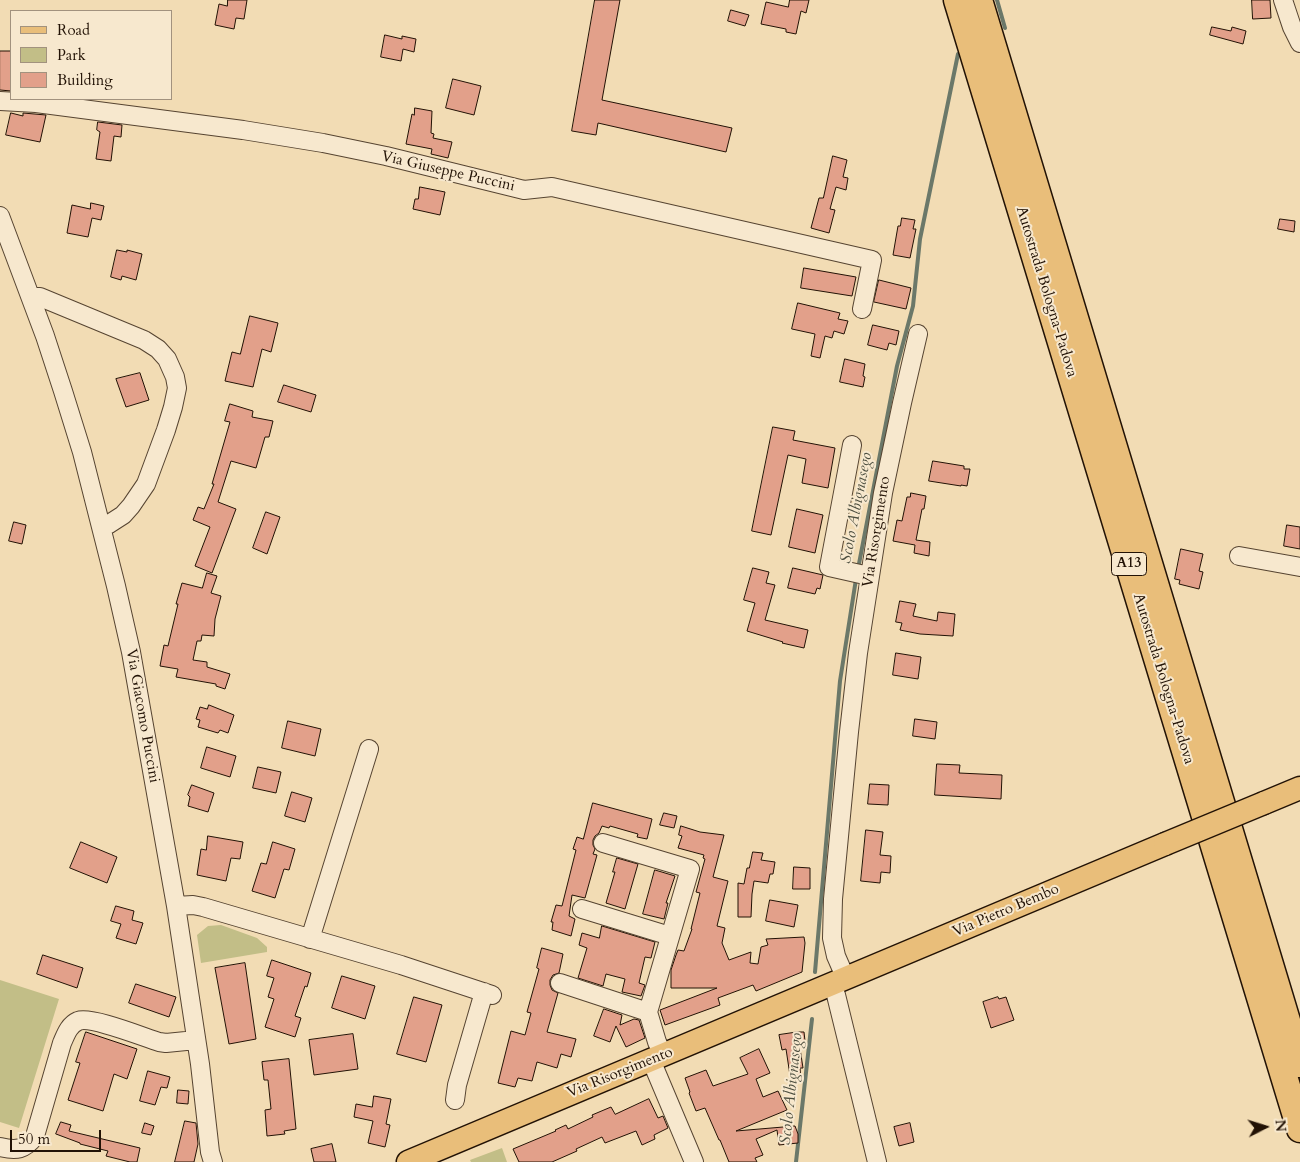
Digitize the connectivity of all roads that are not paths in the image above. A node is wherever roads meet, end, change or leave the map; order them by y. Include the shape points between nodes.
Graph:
1 (957, 0) edge
2 (979, 0) edge
3 (1283, 0) edge
4 (1300, 43) edge
5 (0, 101) edge
6 (0, 216) edge
7 (31, 297) junction
8 (862, 309) dead end
9 (918, 334) dead end
10 (852, 445) dead end
11 (102, 527) junction
12 (1239, 556) dead end
13 (1300, 567) edge
14 (862, 575) junction
15 (369, 749) dead end
16 (1300, 788) edge
17 (603, 843) dead end
18 (176, 906) junction
19 (582, 909) dead end
20 (670, 936) junction
21 (310, 939) junction
22 (839, 982) junction
23 (560, 983) dead end
24 (648, 1012) junction
25 (196, 1040) junction
26 (657, 1057) junction
27 (1300, 1064) edge
28 (455, 1100) dead end
29 (1300, 1129) edge
30 (0, 1147) edge
31 (210, 1159) edge
32 (408, 1162) edge
33 (694, 1162) edge
34 (877, 1162) edge

1 - 29 highway, Autostrada Bologna-Padova / A13
2 - 27 highway, Autostrada Bologna-Padova / A13
3 - 4 street
5 - 8 street, Via Giuseppe Puccini via 224,127 323,143 524,190 552,188 872,260
6 - 7 street, Via Giacomo Puccini
7 - 11 street, Via Giacomo Puccini via 79,444
7 - 11 street via 40,297 144,340 167,359 175,377 177,388 173,407 146,484 123,515
9 - 14 street, Via Risorgimento
10 - 14 street via 829,567
11 - 18 street, Via Giacomo Puccini via 131,652
12 - 13 street
14 - 22 street, Via Risorgimento via 833,899 832,938
15 - 21 street
16 - 22 main road, Via Pietro Bembo, bridge
17 - 20 street via 690,869
18 - 21 street via 203,907
18 - 25 street, Via Giacomo Puccini
19 - 20 street
20 - 24 street
21 - 28 street via 488,993 457,1085
22 - 26 main road, Via Risorgimento
22 - 34 street via 836,995
23 - 24 street
24 - 26 street via 657,1042
25 - 30 street via 159,1042 95,1021 78,1021 68,1030 62,1043 35,1136 23,1148
25 - 31 street, Via Giacomo Puccini
26 - 32 main road, Via Risorgimento
26 - 33 street

